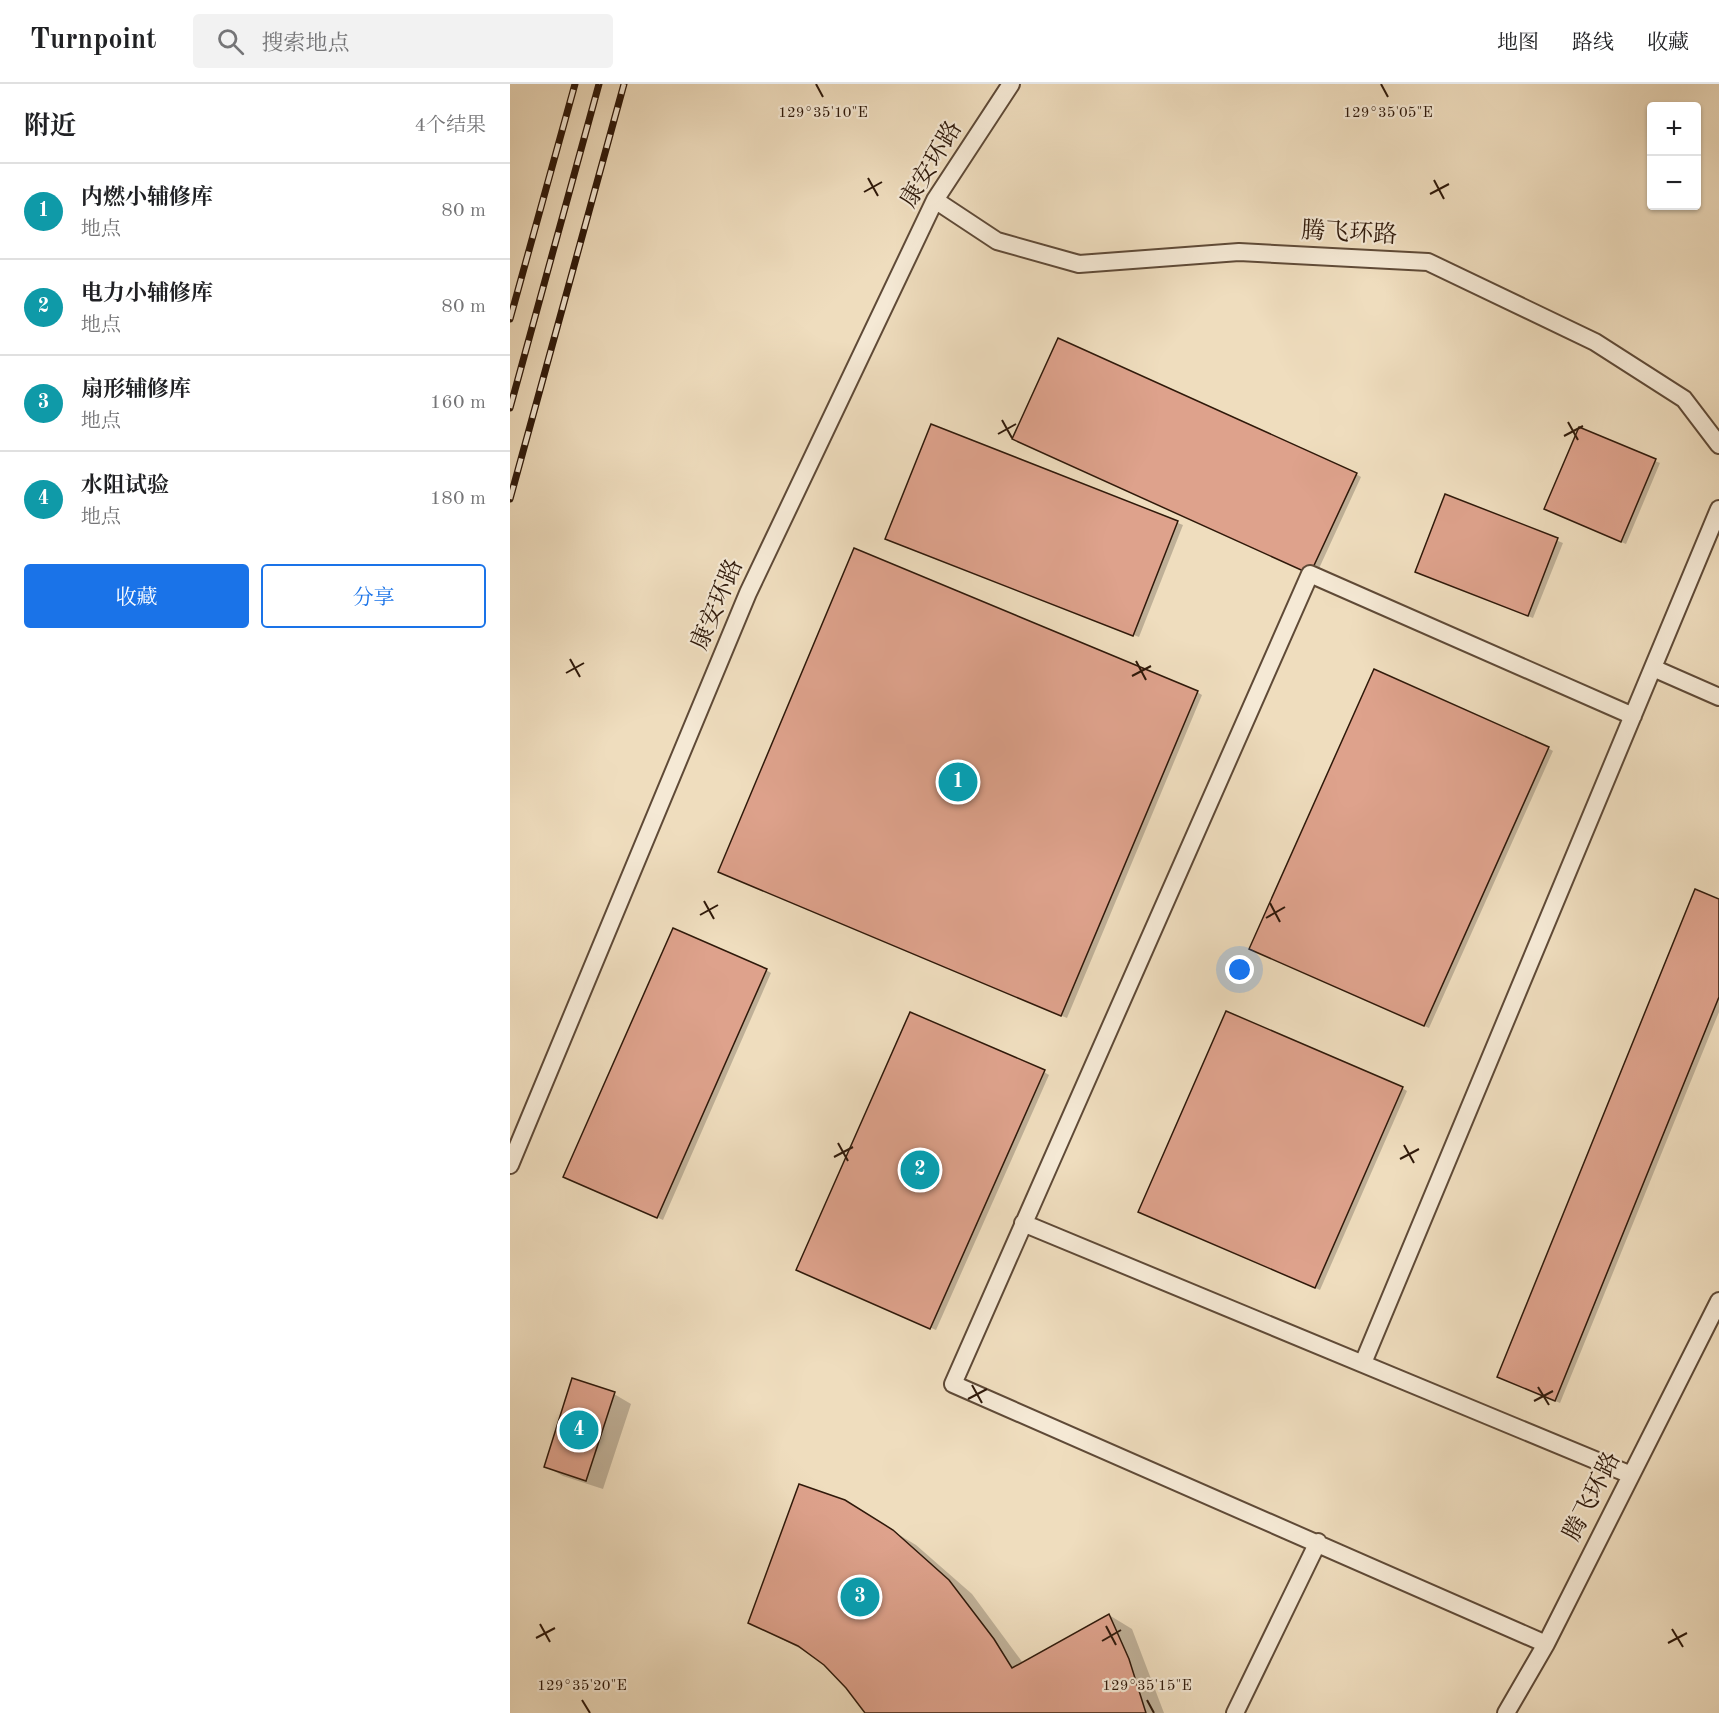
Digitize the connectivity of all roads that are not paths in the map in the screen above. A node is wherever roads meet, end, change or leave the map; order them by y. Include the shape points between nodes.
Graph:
1 (1011, 84) edge
2 (935, 200) junction
3 (1719, 445) edge
4 (1719, 509) edge
5 (1653, 668) junction
6 (1719, 697) edge
7 (1633, 716) junction
8 (510, 1165) edge
9 (1023, 1223) junction
10 (1719, 1301) edge
11 (1363, 1363) junction
12 (1631, 1475) junction
13 (1318, 1542) junction
14 (1545, 1644) junction
15 (1235, 1713) edge
16 (1506, 1713) edge

1 - 2 lane, 康安环路
2 - 3 lane, 腾飞环路 via 997,241 1079,264 1239,252 1428,262 1594,342 1635,367 1684,399
2 - 8 lane, 康安环路 via 748,592
4 - 5 lane
5 - 6 lane
5 - 7 lane
7 - 9 lane via 1310,574
7 - 11 lane
9 - 11 lane
9 - 13 lane via 953,1384
10 - 12 lane, 腾飞环路
11 - 12 lane
12 - 14 lane, 腾飞环路
13 - 14 lane
13 - 15 lane
14 - 16 lane, 腾飞环路

